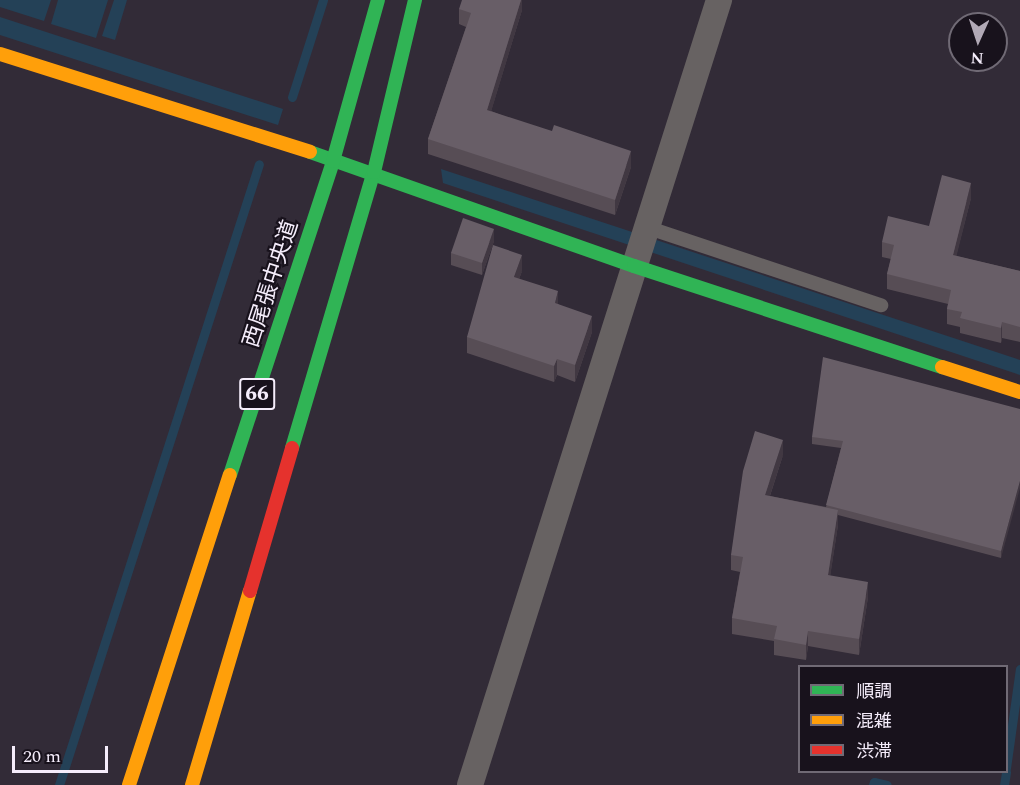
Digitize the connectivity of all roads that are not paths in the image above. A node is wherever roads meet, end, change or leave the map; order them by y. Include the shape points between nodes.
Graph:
1 (378, 0) edge
2 (415, 0) edge
3 (719, 0) edge
4 (0, 54) edge
5 (333, 160) junction
6 (374, 172) junction
7 (645, 230) junction
8 (636, 261) junction
9 (881, 306) dead end
10 (1020, 392) edge
11 (129, 785) edge
12 (192, 785) edge
13 (470, 785) edge

1 - 5 main road, 西尾張中央道 / 66
2 - 6 main road, 66
3 - 7 street
4 - 5 main road
5 - 6 main road
5 - 11 main road, 西尾張中央道 / 66
6 - 8 main road
6 - 12 main road, 66
7 - 8 street
7 - 9 lane
8 - 10 main road
8 - 13 street

